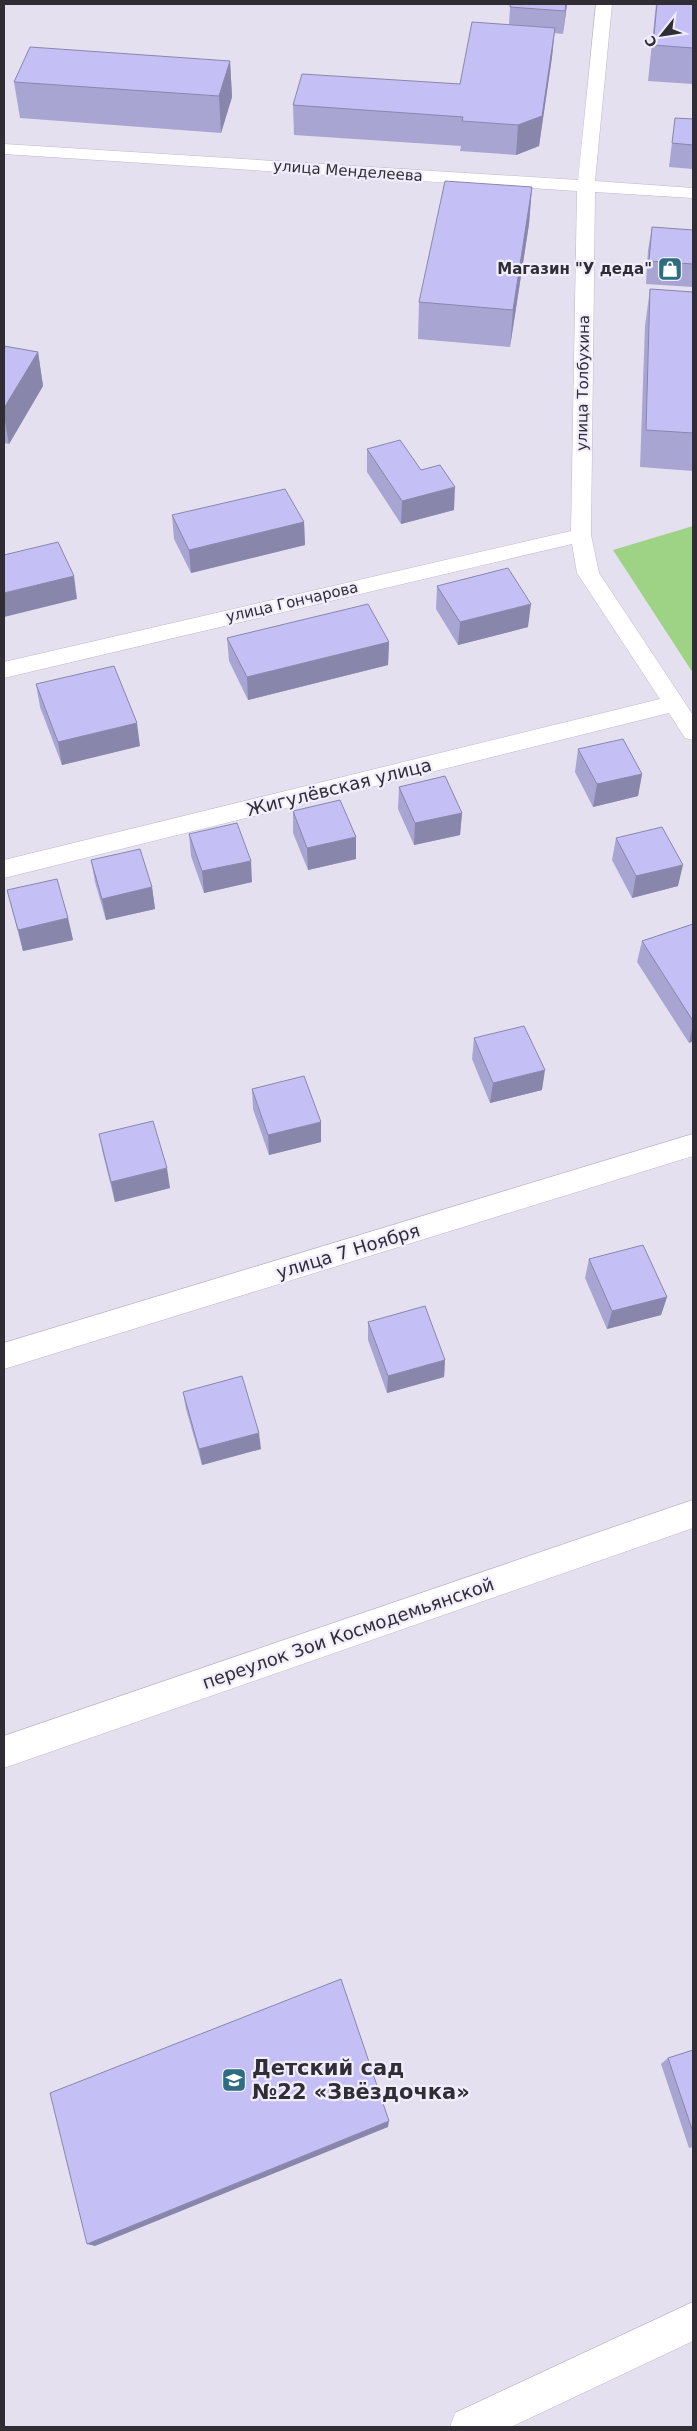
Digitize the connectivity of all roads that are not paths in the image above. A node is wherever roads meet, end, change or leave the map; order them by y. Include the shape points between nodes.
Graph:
1 (604, 4) edge
2 (4, 149) edge
3 (586, 187) junction
4 (693, 193) edge
5 (581, 534) junction
6 (4, 670) edge
7 (673, 704) junction
8 (693, 732) edge
9 (4, 869) edge
10 (693, 1145) edge
11 (4, 1356) edge
12 (693, 1514) edge
13 (4, 1752) edge
14 (693, 2321) edge
15 (469, 2427) edge

1 - 3 street, улица Толбухина
2 - 3 street, улица Менделеева
3 - 4 street, улица Менделеева
3 - 5 street, улица Толбухина
5 - 6 street, улица Гончарова
5 - 7 street, улица Толбухина via 588,573
7 - 8 street, улица Толбухина
7 - 9 street, Жигулёвская улица
10 - 11 street, улица 7 Ноября
12 - 13 street, переулок Зои Космодемьянской
14 - 15 street

